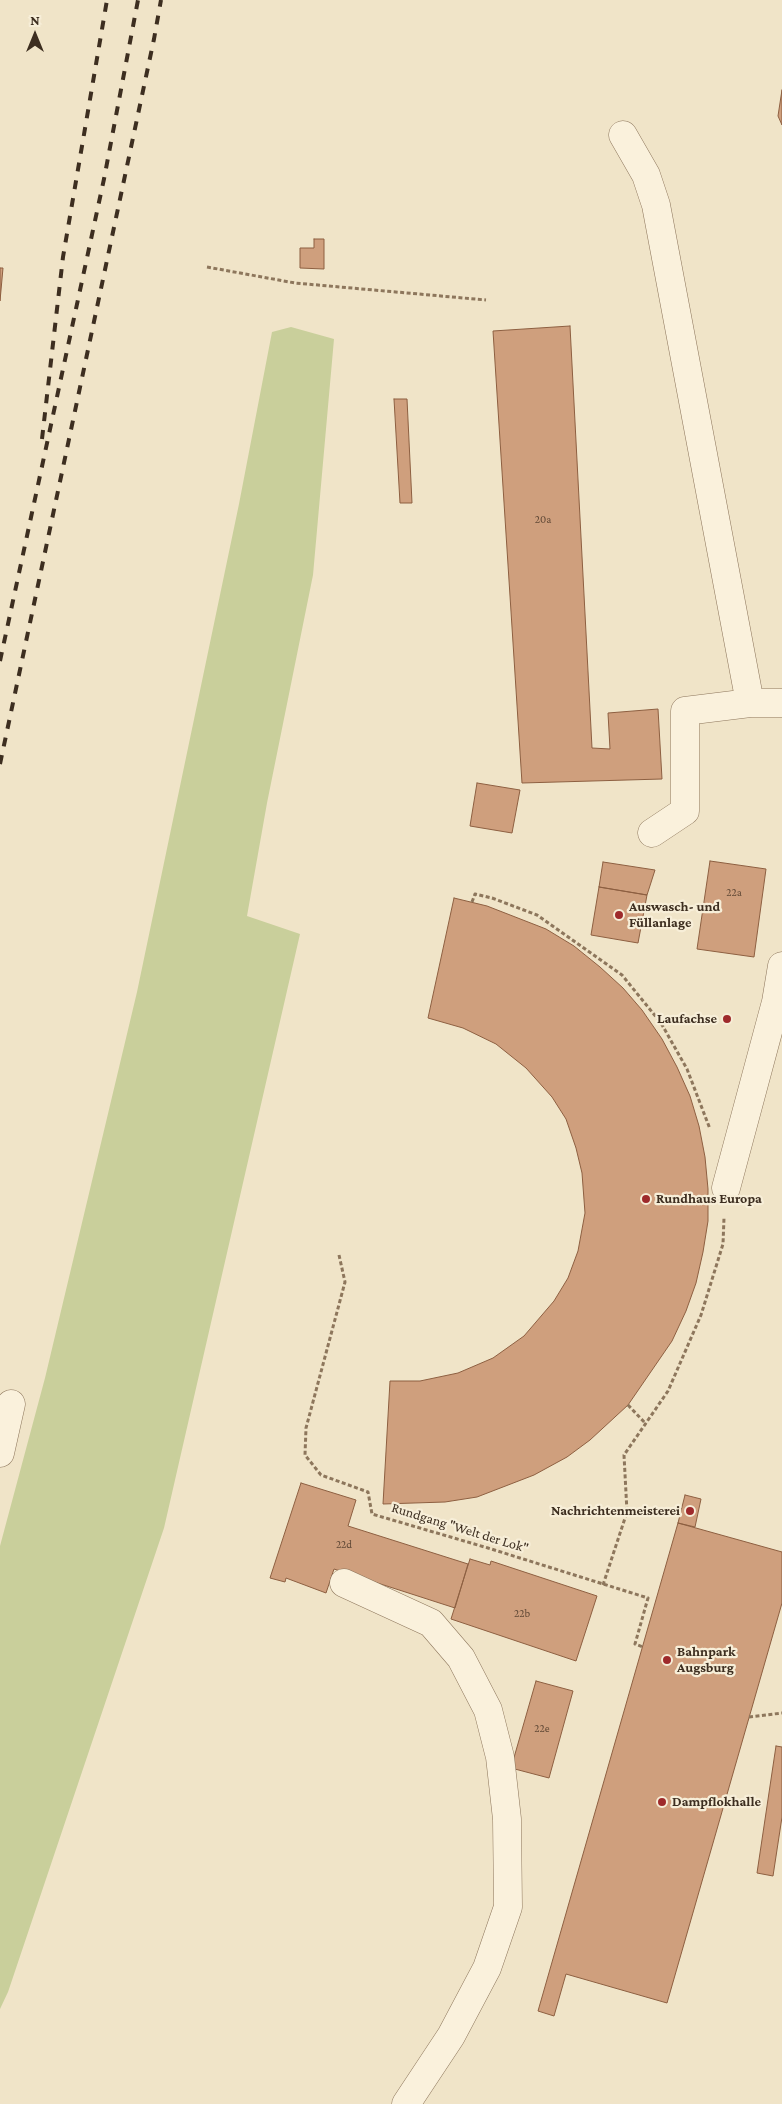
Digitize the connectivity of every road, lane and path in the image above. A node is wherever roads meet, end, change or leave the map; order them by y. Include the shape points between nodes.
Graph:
1 (623, 135) dead end
2 (207, 267) dead end
3 (486, 300) dead end
4 (750, 703) junction
5 (782, 703) edge
6 (652, 833) dead end
7 (472, 902) dead end
8 (782, 966) edge
9 (712, 1132) dead end
10 (726, 1188) joint
11 (339, 1254) dead end
12 (11, 1404) dead end
13 (628, 1405) dead end
14 (646, 1424) junction
15 (0, 1453) edge
16 (344, 1584) dead end
17 (603, 1584) junction
18 (643, 1647) dead end
19 (782, 1713) edge
20 (749, 1717) dead end
21 (406, 2104) edge

1 - 4 lane via 646,175 656,205
2 - 3 path via 295,283
4 - 5 lane
4 - 6 lane via 685,711 685,811
7 - 9 path via 475,894 537,915 622,976 661,1023 687,1069
8 - 10 lane via 776,1002
10 - 14 path via 723,1244 701,1315 668,1391
11 - 17 path, Rundgang "Welt der Lok" via 345,1282 306,1428 305,1455 321,1474 368,1492 372,1514
12 - 15 lane
13 - 14 path
14 - 17 path via 624,1455 627,1512
16 - 21 lane via 431,1623 466,1666 488,1710 500,1757 507,1819 508,1906 487,1968 451,2036
17 - 18 path, Rundgang "Welt der Lok" via 648,1598 635,1644
19 - 20 path

